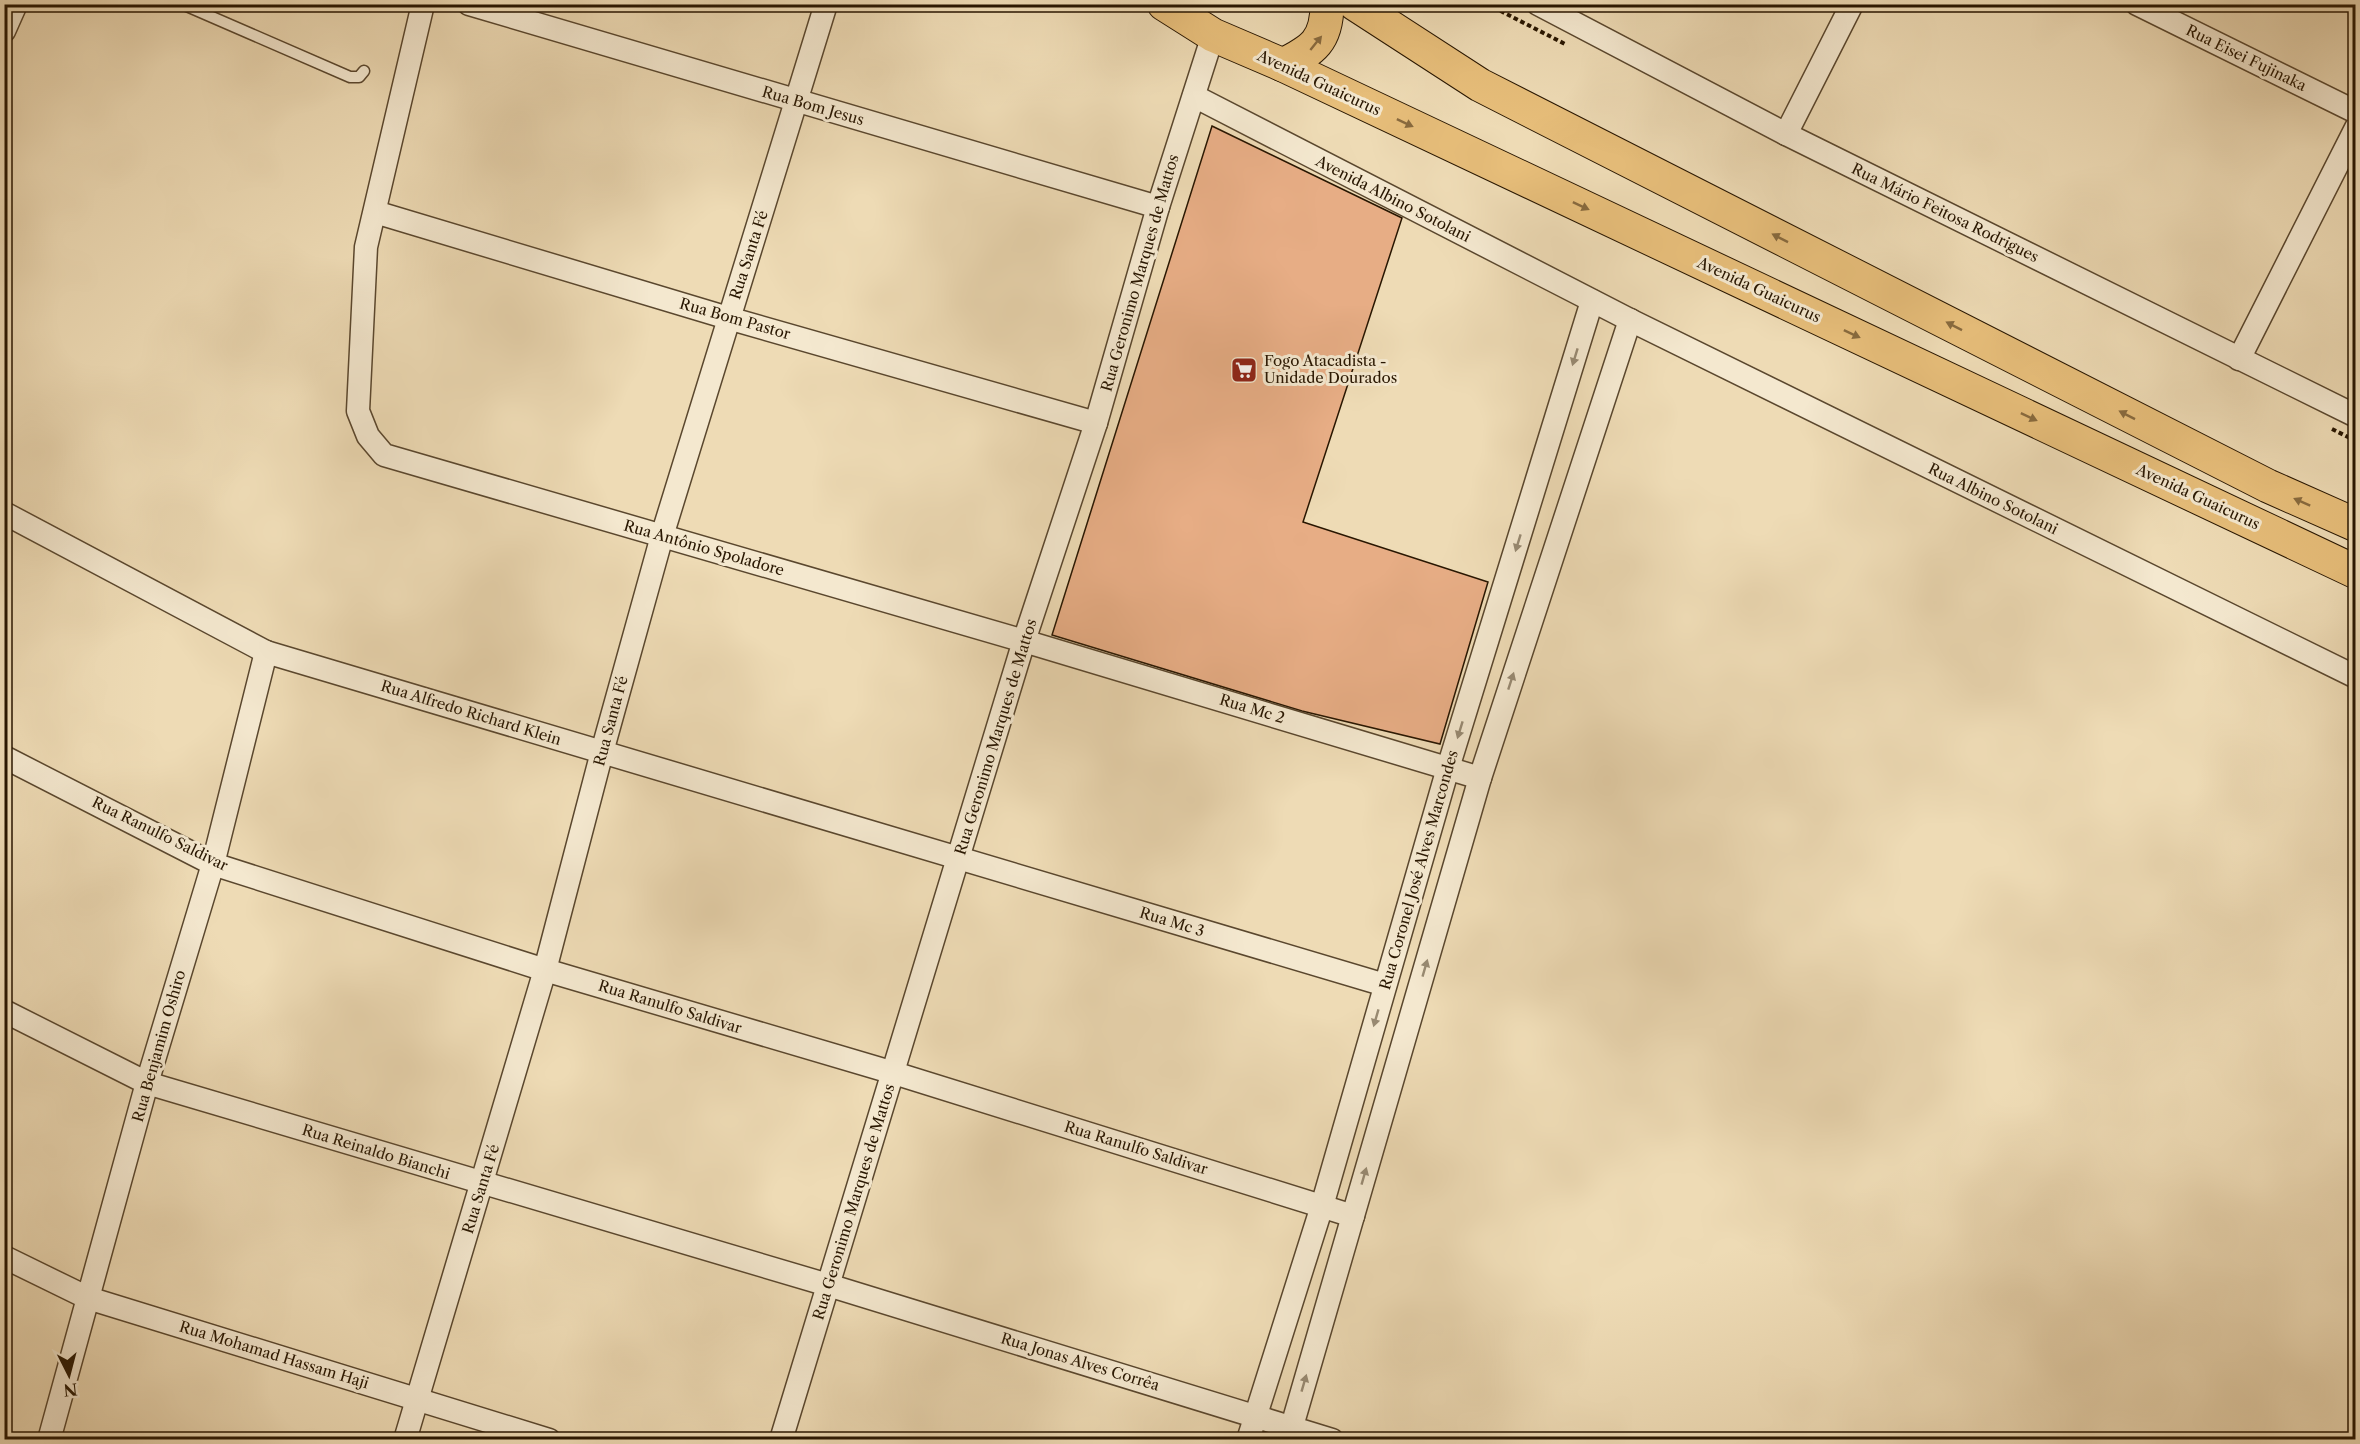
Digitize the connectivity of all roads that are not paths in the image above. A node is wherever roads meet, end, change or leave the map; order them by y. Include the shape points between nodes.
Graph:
1 (182, 4) edge
2 (423, 4) edge
3 (469, 4) edge
4 (826, 4) edge
5 (1164, 4) edge
6 (1327, 4) edge
7 (1355, 4) edge
8 (1538, 4) edge
9 (1852, 4) edge
10 (2137, 4) edge
11 (14, 5) edge
12 (4, 31) edge
13 (1213, 35) junction
14 (1282, 65) junction
15 (364, 71) dead end
16 (1194, 96) junction
17 (798, 102) junction
18 (2355, 112) edge
19 (2355, 128) edge
20 (1786, 134) junction
21 (1158, 207) junction
22 (375, 212) junction
23 (1592, 301) junction
24 (728, 318) junction
25 (1630, 320) junction
26 (2240, 359) junction
27 (2355, 416) edge
28 (1096, 423) junction
29 (4, 513) edge
30 (2355, 525) edge
31 (662, 536) junction
32 (2355, 572) edge
33 (1024, 641) junction
34 (266, 652) junction
35 (2355, 677) edge
36 (602, 752) junction
37 (4, 757) edge
38 (1448, 768) junction
39 (1480, 778) junction
40 (959, 858) junction
41 (213, 864) junction
42 (545, 970) junction
43 (1385, 985) junction
44 (4, 1011) edge
45 (894, 1073) junction
46 (147, 1083) junction
47 (483, 1184) junction
48 (1323, 1206) junction
49 (1353, 1215) junction
50 (4, 1257) edge
51 (828, 1285) junction
52 (88, 1298) junction
53 (417, 1398) junction
54 (1255, 1416) junction
55 (1290, 1433) edge
56 (49, 1440) edge
57 (405, 1440) edge
58 (549, 1440) edge
59 (781, 1440) edge
60 (1248, 1440) edge
61 (1332, 1440) edge

1 - 15 lane via 350,77 359,77
2 - 22 street
3 - 17 street, Rua Bom Jesus
4 - 17 street, Rua Santa Fé
5 - 13 main road, Avenida Guaicurus
14 -> 6 main road via 1307,53 1321,39
30 -> 7 main road via 2268,486 1480,85
8 - 20 street, Rua Mário Feitosa Rodrigues
9 - 20 street
10 - 18 street, Rua Eisei Fujinaka
11 - 12 street
13 - 14 main road, Avenida Guaicurus
13 - 16 street, Rua Geronimo Marques de Mattos
14 -> 32 main road, Avenida Guaicurus
16 - 21 street, Rua Geronimo Marques de Mattos
16 - 23 street, Avenida Albino Sotolani
17 - 21 street, Rua Bom Jesus
17 - 24 street, Rua Santa Fé
19 - 26 street
20 - 26 street, Rua Mário Feitosa Rodrigues
21 - 28 street, Rua Geronimo Marques de Mattos
22 - 24 street, Rua Bom Pastor
22 - 31 street, Rua Antônio Spoladore via 366,247 358,411 369,436 384,455
23 - 25 street, Avenida Albino Sotolani
23 -> 38 street, Rua Coronel José Alves Marcondes
24 - 28 street, Rua Bom Pastor
24 - 31 street, Rua Santa Fé
25 - 35 street, Rua Albino Sotolani
39 -> 25 street
26 - 27 street, Rua Mário Feitosa Rodrigues
28 - 33 street, Rua Geronimo Marques de Mattos
29 - 34 street, Rua Alfredo Richard Klein
31 - 33 street, Rua Antônio Spoladore
31 - 36 street, Rua Santa Fé
33 - 38 street, Rua Mc 2
33 - 40 street, Rua Geronimo Marques de Mattos
34 - 36 street, Rua Alfredo Richard Klein
34 - 41 street, Rua Benjamim Oshiro
36 - 40 street, Rua Alfredo Richard Klein
36 - 42 street, Rua Santa Fé
37 - 41 street, Rua Ranulfo Saldivar
38 - 39 street, Rua Mc 2
38 - 43 street, Rua Coronel José Alves Marcondes
49 -> 39 street
40 - 43 street, Rua Mc 3
40 - 45 street, Rua Geronimo Marques de Mattos
41 - 42 street, Rua Ranulfo Saldivar
41 - 46 street, Rua Benjamim Oshiro
42 - 45 street, Rua Ranulfo Saldivar
42 - 47 street, Rua Santa Fé
43 -> 48 street, Rua Coronel José Alves Marcondes
44 - 46 street, Rua Reinaldo Bianchi
45 - 48 street, Rua Ranulfo Saldivar
45 - 51 street, Rua Geronimo Marques de Mattos
46 - 47 street, Rua Reinaldo Bianchi
46 - 52 street, Rua Benjamim Oshiro
47 - 51 street, Rua Reinaldo Bianchi
47 - 53 street, Rua Santa Fé
48 - 49 street, Rua Ranulfo Saldivar
48 - 54 street, Rua Coronel José Alves Marcondes
55 -> 49 street
50 - 52 street, Rua Mohamad Hassam Haji
51 - 54 street, Rua Jonas Alves Corrêa
51 - 59 street, Rua Geronimo Marques de Mattos
52 - 53 street, Rua Mohamad Hassam Haji
52 - 56 street, Rua Benjamim Oshiro
53 - 57 street, Rua Santa Fé
53 - 58 street, Rua Mohamad Hassam Haji
54 - 55 street, Rua Jonas Alves Corrêa
54 - 60 street, Rua Coronel José Alves Marcondes
55 - 61 street, Rua Jonas Alves Corrêa

